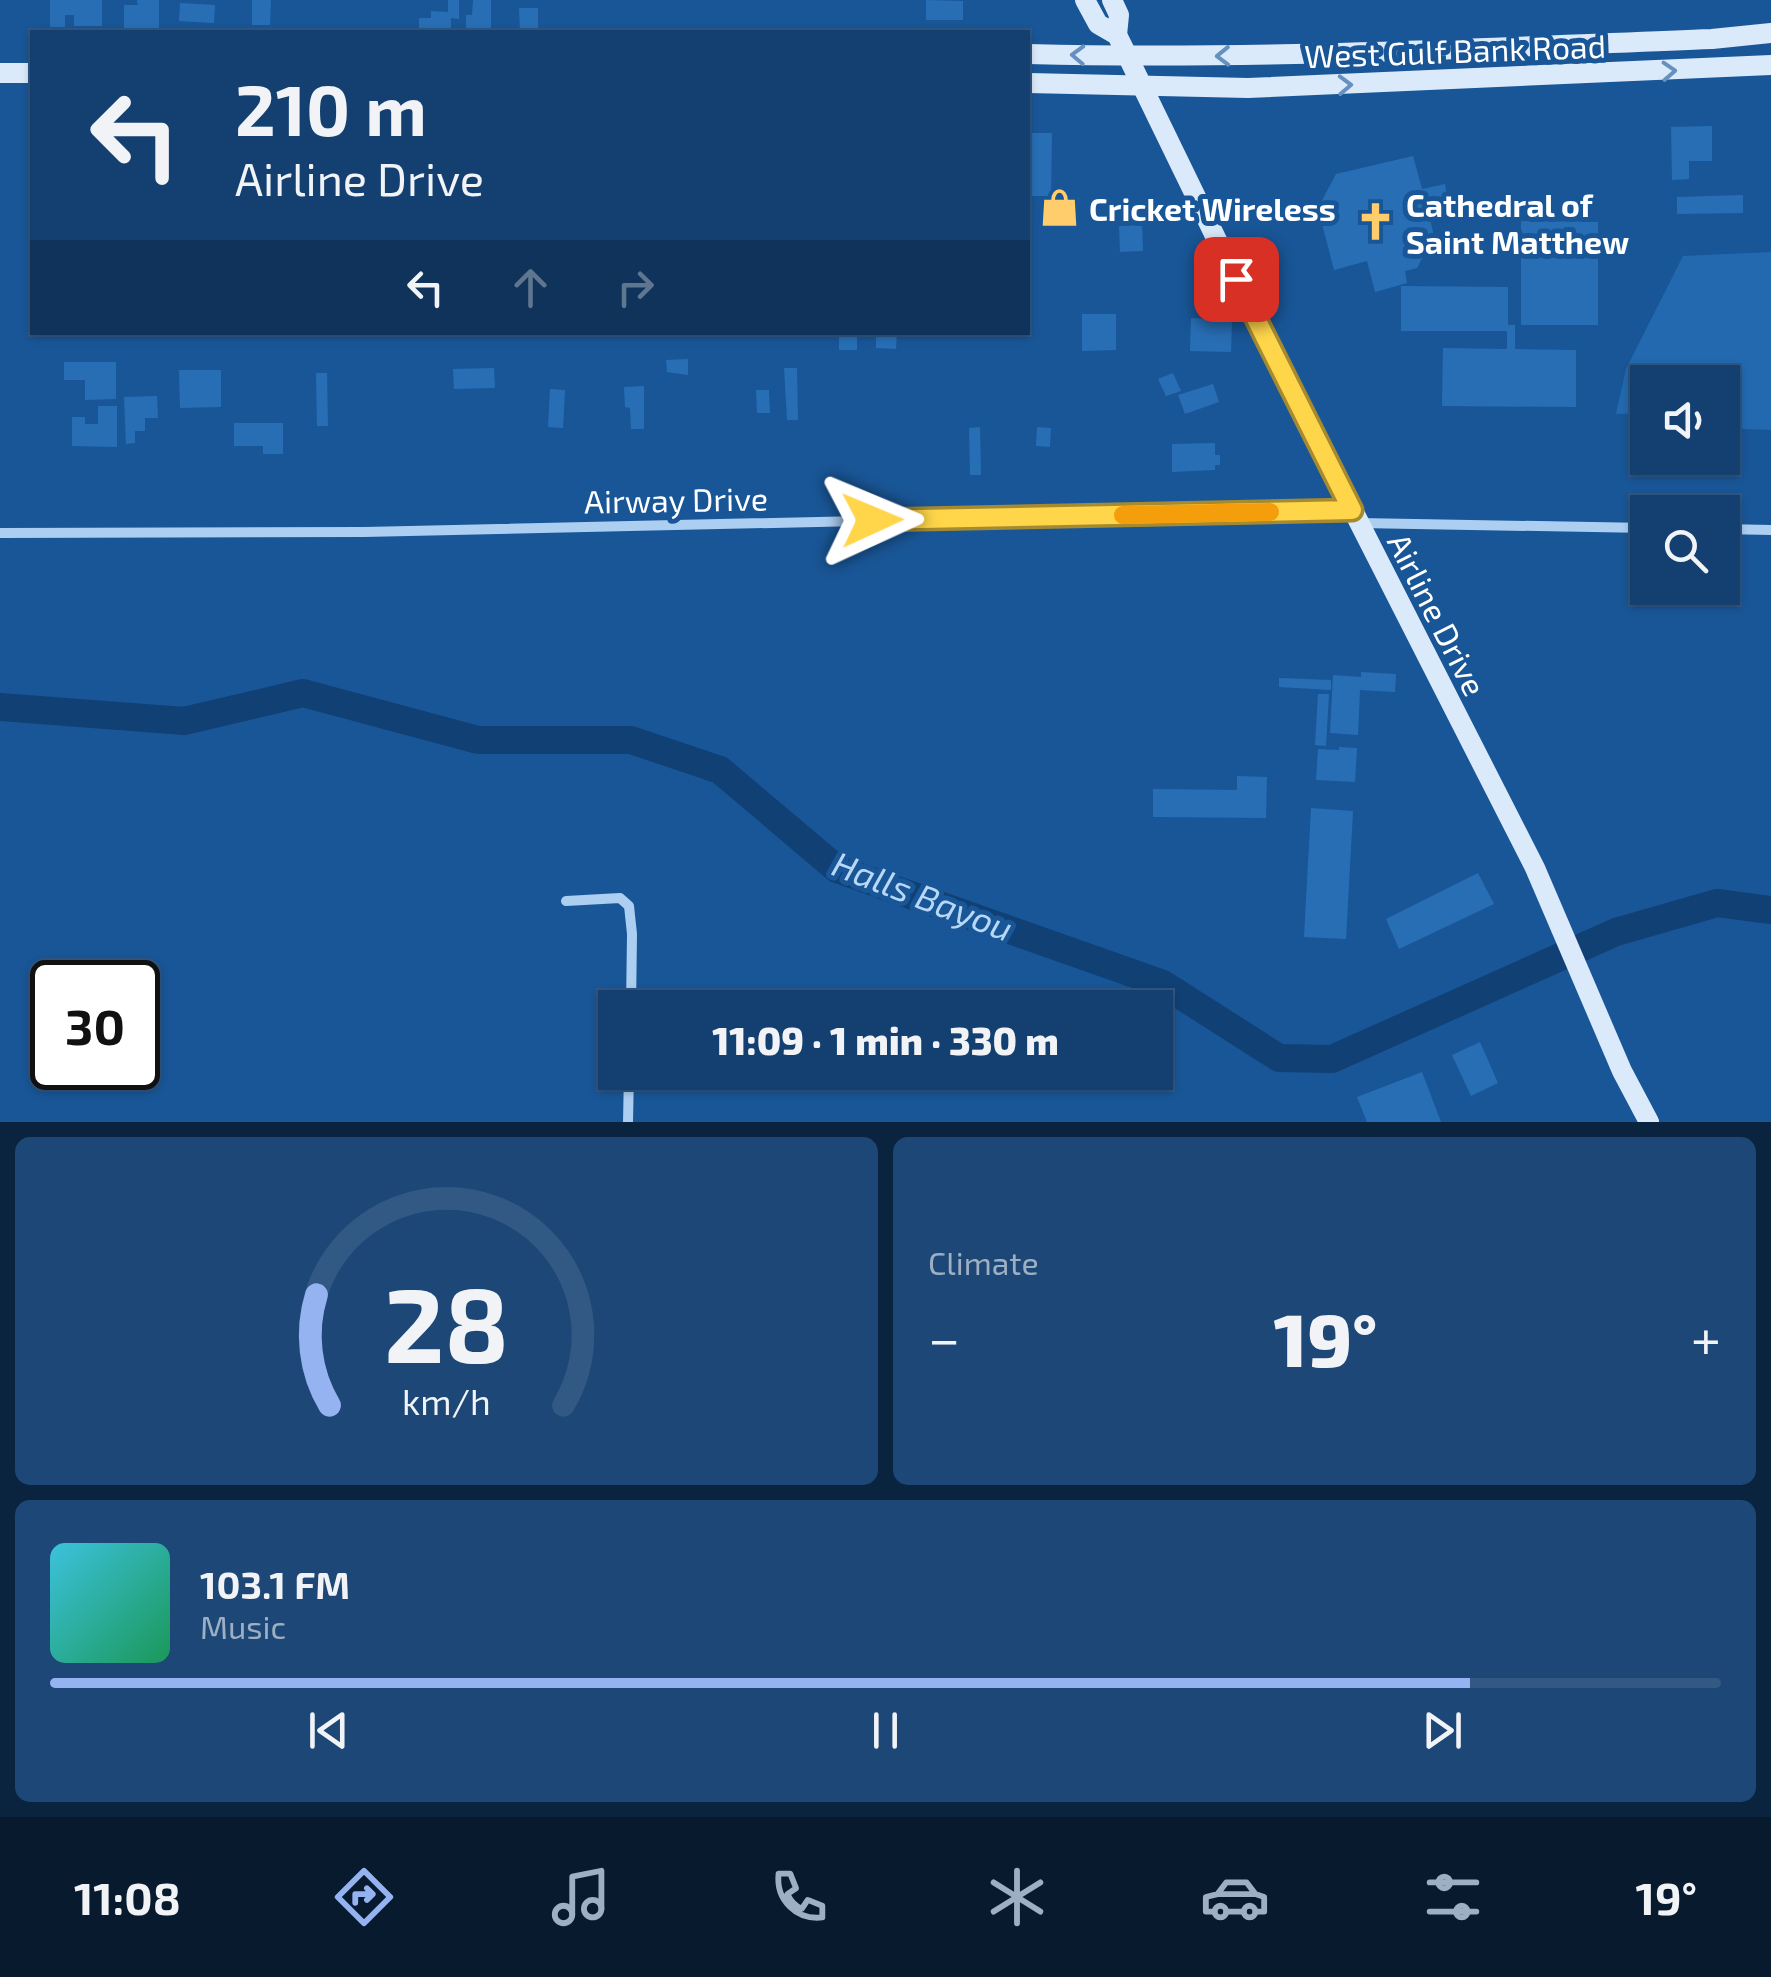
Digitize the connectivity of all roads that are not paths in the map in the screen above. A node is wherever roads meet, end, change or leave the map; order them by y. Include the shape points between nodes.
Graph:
1 (1086, 0) edge
2 (1112, 0) edge
3 (1771, 34) edge
4 (1116, 35) junction
5 (1030, 54) edge
6 (1128, 57) junction
7 (1771, 65) edge
8 (0, 73) edge
9 (30, 73) edge
10 (1030, 84) edge
11 (1142, 86) junction
12 (1355, 517) junction
13 (1630, 527) edge
14 (1740, 530) edge
15 (1771, 530) edge
16 (0, 533) edge
17 (566, 901) dead end
18 (631, 990) edge
19 (629, 1090) edge
20 (1645, 1120) edge
21 (628, 1122) edge

1 - 4 main road, Airline Drive via 1098,24
2 - 4 main road, Airline Drive via 1120,15
3 -> 6 main road, West Gulf Bank Road
4 - 6 main road, Airline Drive
6 -> 5 main road, West Gulf Bank Road
6 - 11 main road, Airline Drive
11 -> 7 main road, West Gulf Bank Road via 1345,85
8 - 9 main road
10 - 11 main road, West Gulf Bank Road
11 - 12 main road, Airline Drive
12 - 13 street, Airway Drive
12 - 16 street, Airway Drive
12 - 20 main road, Airline Drive via 1550,904
14 - 15 street
17 - 18 street via 620,898 629,906
19 - 21 street

